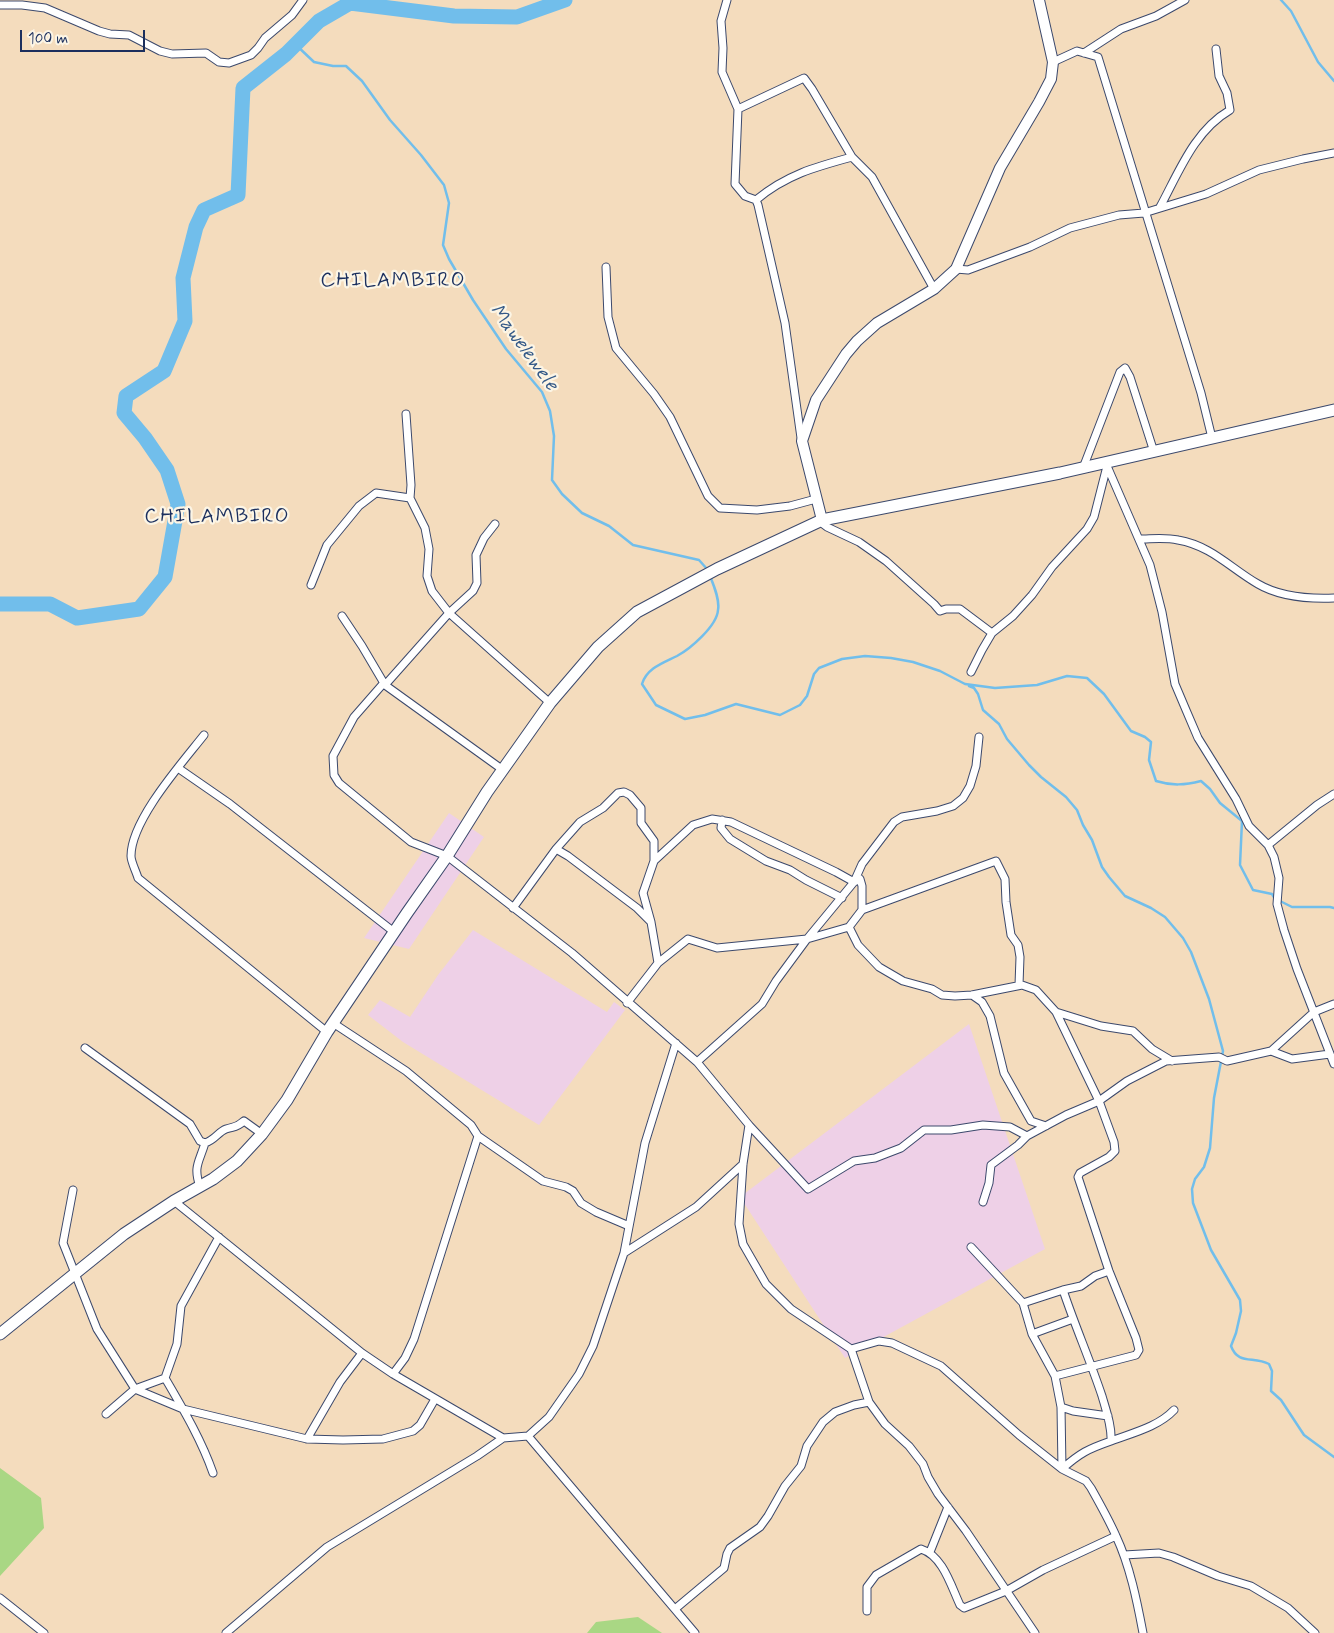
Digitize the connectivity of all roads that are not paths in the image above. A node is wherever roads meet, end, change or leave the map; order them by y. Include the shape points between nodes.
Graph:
1 (303, 0) edge
2 (727, 0) edge
3 (1039, 0) edge
4 (1185, 0) edge
5 (0, 5) edge
6 (1216, 49) dead end
7 (1084, 53) junction
8 (1053, 62) junction
9 (738, 109) junction
10 (1334, 153) edge
11 (852, 157) junction
12 (756, 200) junction
13 (1160, 208) junction
14 (1144, 213) junction
15 (606, 267) dead end
16 (956, 269) junction
17 (934, 290) junction
18 (1334, 410) edge
19 (406, 414) dead end
20 (1212, 438) junction
21 (802, 441) junction
22 (1154, 452) junction
23 (1107, 464) junction
24 (1083, 468) junction
25 (410, 498) junction
26 (816, 499) junction
27 (822, 520) junction
28 (495, 524) dead end
29 (1139, 539) junction
30 (311, 585) dead end
31 (1334, 598) edge
32 (450, 613) junction
33 (342, 616) dead end
34 (992, 633) junction
35 (972, 672) dead end
36 (385, 685) junction
37 (550, 703) junction
38 (204, 736) dead end
39 (980, 738) dead end
40 (178, 768) junction
41 (503, 770) junction
42 (1334, 794) edge
43 (722, 820) junction
44 (1268, 845) junction
45 (556, 849) junction
46 (447, 856) junction
47 (654, 861) junction
48 (854, 882) junction
49 (842, 898) junction
50 (513, 908) junction
51 (862, 910) junction
52 (651, 922) junction
53 (849, 927) junction
54 (394, 932) junction
55 (807, 939) junction
56 (658, 963) junction
57 (1019, 985) junction
58 (972, 995) junction
59 (628, 1003) junction
60 (1334, 1004) edge
61 (1056, 1012) junction
62 (1314, 1012) junction
63 (330, 1027) junction
64 (676, 1043) junction
65 (84, 1048) dead end
66 (1271, 1051) junction
67 (1330, 1054) junction
68 (1172, 1061) junction
69 (696, 1062) junction
70 (1334, 1064) edge
71 (1099, 1101) junction
72 (748, 1125) junction
73 (1046, 1126) junction
74 (262, 1134) junction
75 (478, 1136) junction
76 (1026, 1136) junction
77 (205, 1144) junction
78 (743, 1164) junction
79 (200, 1187) junction
80 (73, 1190) dead end
81 (174, 1201) junction
82 (983, 1202) dead end
83 (629, 1226) junction
84 (219, 1237) junction
85 (971, 1247) dead end
86 (624, 1253) junction
87 (1108, 1271) junction
88 (75, 1273) junction
89 (1063, 1290) junction
90 (1023, 1303) junction
91 (1073, 1319) junction
92 (0, 1334) edge
93 (1032, 1334) junction
94 (851, 1349) junction
95 (362, 1353) junction
96 (1092, 1367) junction
97 (393, 1374) junction
98 (1055, 1376) junction
99 (165, 1378) junction
100 (135, 1389) junction
101 (436, 1399) junction
102 (869, 1402) junction
103 (1061, 1407) junction
104 (184, 1409) junction
105 (1174, 1410) dead end
106 (106, 1414) dead end
107 (1108, 1416) junction
108 (528, 1436) junction
109 (502, 1438) junction
110 (307, 1439) junction
111 (1112, 1441) junction
112 (1062, 1470) junction
113 (213, 1473) dead end
114 (948, 1507) junction
115 (1116, 1536) junction
116 (930, 1552) junction
117 (1124, 1555) junction
118 (1006, 1591) junction
119 (0, 1598) edge
120 (675, 1609) junction
121 (867, 1611) dead end
122 (44, 1633) edge
123 (226, 1633) edge
124 (695, 1633) edge
125 (1034, 1633) edge
126 (1143, 1633) edge
127 (1315, 1633) edge

1 - 5 street via 251,55 229,63 219,62 206,53 160,51 129,35 99,31 45,8
2 - 9 street via 721,21 722,72
3 - 8 street
4 - 7 street via 1156,16 1121,29
6 - 13 street via 1219,76 1230,110 1216,119 1194,143
7 - 8 street via 1077,51
7 - 14 street via 1098,57
8 - 16 street via 1051,79 1000,168
9 - 11 street via 804,78
9 - 12 street via 735,184 745,196
10 - 13 street via 1259,170 1206,194
11 - 12 street via 810,169 772,187
11 - 17 street via 872,177
12 - 21 street via 785,323
13 - 14 street
14 - 16 street via 1119,215 1070,228 968,270
14 - 20 street
15 - 26 street via 608,317 616,348 670,417 708,496 720,508 757,510
16 - 17 street
17 - 21 street via 876,323 857,341 816,400
18 - 20 main road
19 - 25 street
20 - 22 main road
21 - 26 street
22 - 23 main road
22 - 24 street via 1125,368 1120,372
23 - 24 main road
23 - 29 street
23 - 34 street via 1094,516 1087,529 1013,616
24 - 27 main road
25 - 30 street via 376,493 359,506 326,545
25 - 32 street via 425,528 429,549 427,576 432,592
26 - 27 street
27 - 34 street via 827,527 859,542 886,561 940,610 960,609
27 - 37 main road via 717,569 637,612 598,647
28 - 32 street via 476,555 477,583 473,591
29 - 31 street via 1177,540 1208,550 1278,593
29 - 44 street via 1150,565 1162,612 1175,684 1198,738 1249,826
32 - 36 street
32 - 37 street
33 - 36 street
34 - 35 street
36 - 41 street
36 - 46 street via 354,718 333,756 334,775 339,783 411,842
37 - 41 main road
38 - 40 street
39 - 48 street via 976,766 963,798 953,806 902,817 894,822 862,864
40 - 54 street via 230,804
40 - 63 street via 145,814 135,838 131,856 138,878
41 - 46 main road
42 - 44 street
43 - 47 street via 712,819 693,825
43 - 48 street
43 - 49 street via 721,828 730,839 766,861
44 - 62 street via 1278,871 1277,904
45 - 47 street via 580,822 603,808 618,793 624,792 641,808 642,824 654,841
45 - 50 street
45 - 52 street via 630,902
46 - 50 street
46 - 54 main road
47 - 52 street via 643,893
48 - 49 street
48 - 51 street via 860,879
49 - 55 street
50 - 59 street via 572,953
51 - 53 street
51 - 57 street via 996,861 1005,879 1011,935 1018,945
52 - 56 street
53 - 55 street
53 - 58 street via 858,945 878,967 903,981 942,995
54 - 63 main road
55 - 56 street via 717,948 688,939
55 - 69 street via 762,1004
56 - 59 street
57 - 58 street
57 - 61 street via 1036,990
58 - 73 street via 982,1002 990,1016 1004,1074 1031,1122
59 - 64 street
60 - 62 street
61 - 68 street via 1101,1026 1133,1031 1152,1049
61 - 71 street
62 - 66 street
62 - 67 street
63 - 74 main road via 287,1100
63 - 75 street via 406,1071 471,1125
64 - 69 street
64 - 83 street via 645,1143
65 - 77 street via 190,1124
66 - 67 street via 1292,1059
66 - 68 street via 1227,1061 1219,1057
67 - 70 street
68 - 71 street via 1142,1072
69 - 72 street
71 - 73 street
71 - 87 street via 1115,1151 1078,1177
72 - 76 street via 808,1189 854,1161 875,1158 901,1148 924,1130 983,1125 1010,1127
72 - 78 street
73 - 76 street
74 - 77 street via 244,1121 237,1127 225,1129
74 - 79 main road via 237,1161
75 - 83 street via 543,1181 566,1187 581,1203
75 - 97 street via 414,1339
76 - 82 street via 991,1165
77 - 79 street via 196,1167
78 - 86 street via 696,1207
78 - 94 street via 738,1224 744,1244 766,1284 791,1309
79 - 81 main road
80 - 88 street via 63,1243
81 - 84 street
81 - 88 main road via 124,1234
83 - 86 street
84 - 95 street
84 - 99 street via 182,1306 177,1344
85 - 90 street
86 - 108 street via 593,1346 579,1374 549,1417
87 - 89 street via 1081,1286
87 - 96 street via 1139,1350 1136,1355
88 - 92 main road
88 - 100 street via 97,1330
89 - 90 street
89 - 91 street
90 - 93 street
91 - 93 street
91 - 96 street
93 - 98 street
94 - 102 street
94 - 112 street via 879,1341 892,1343 941,1366
95 - 97 street
95 - 110 street via 340,1382
96 - 98 street
96 - 107 street
97 - 101 street
98 - 103 street
99 - 100 street
99 - 104 street
100 - 104 street
100 - 106 street
101 - 109 street
101 - 110 street via 420,1425 404,1434 383,1439
102 - 114 street via 923,1464
102 - 120 street via 854,1405 823,1422 807,1446 801,1466 760,1528 730,1548 724,1568
103 - 107 street
103 - 112 street
104 - 110 street
104 - 113 street
105 - 111 street via 1158,1423
107 - 111 street
108 - 109 street
108 - 120 street
109 - 123 street via 327,1547
111 - 112 street via 1089,1448
112 - 115 street via 1086,1481 1092,1488
114 - 116 street
114 - 118 street
115 - 117 street
115 - 118 street
116 - 118 street via 940,1563 964,1608
116 - 121 street via 921,1549 876,1576 867,1588
117 - 126 street
117 - 127 street via 1159,1553 1251,1586 1288,1608
118 - 125 street
119 - 122 street
120 - 124 street

